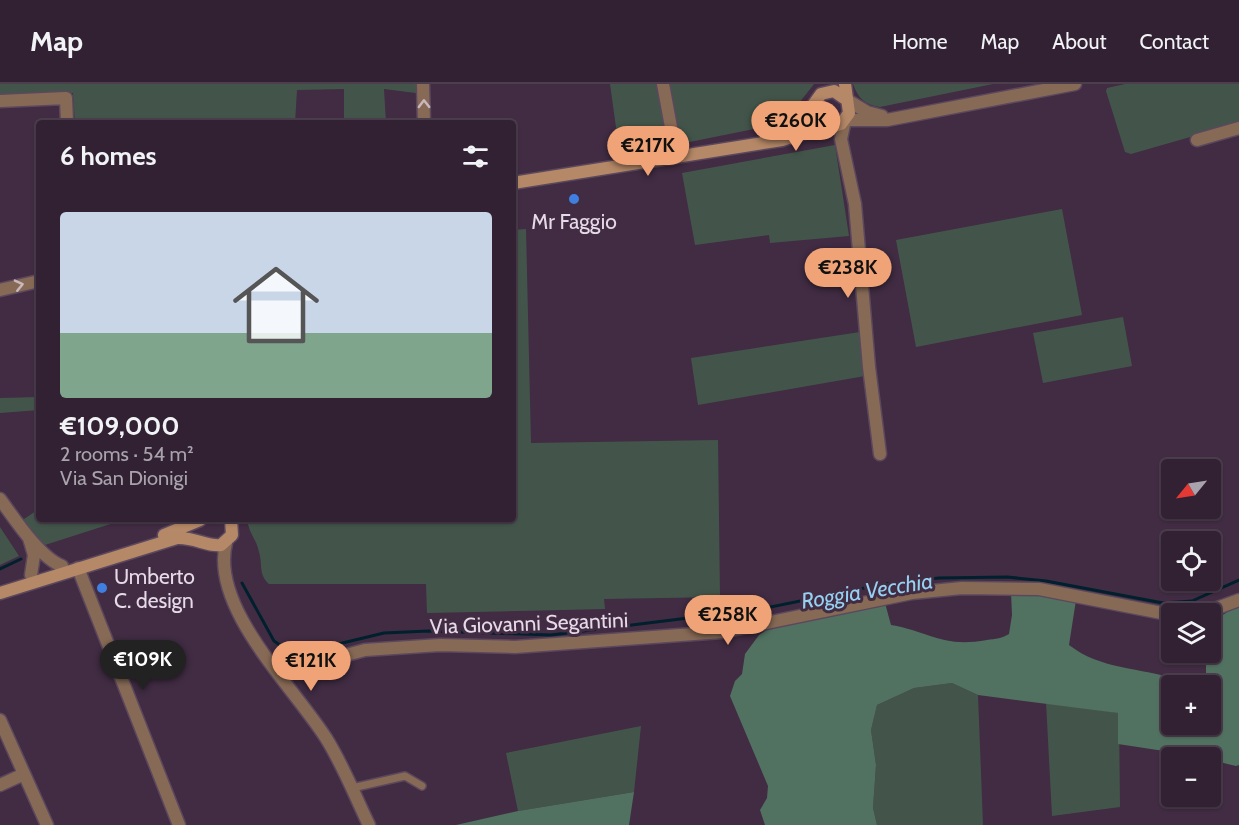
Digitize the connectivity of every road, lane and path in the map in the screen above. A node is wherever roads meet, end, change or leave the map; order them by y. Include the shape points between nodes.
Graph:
1 (423, 84) edge
2 (663, 84) edge
3 (845, 84) edge
4 (1075, 84) edge
5 (1062, 85) edge
6 (820, 94) edge
7 (847, 100) junction
8 (0, 101) edge
9 (901, 116) junction
10 (67, 120) edge
11 (424, 120) edge
12 (845, 120) junction
13 (829, 126) junction
14 (1239, 128) edge
15 (841, 139) junction
16 (1197, 140) dead end
17 (762, 141) junction
18 (672, 158) junction
19 (516, 183) edge
20 (527, 183) junction
21 (516, 188) edge
22 (36, 282) edge
23 (0, 290) edge
24 (880, 454) dead end
25 (0, 498) edge
26 (195, 522) edge
27 (200, 522) edge
28 (232, 522) edge
29 (28, 537) junction
30 (207, 543) junction
31 (226, 543) junction
32 (62, 566) junction
33 (78, 568) junction
34 (223, 570) junction
35 (31, 575) junction
36 (0, 587) edge
37 (0, 593) edge
38 (1239, 600) edge
39 (1221, 607) edge
40 (1161, 613) edge
41 (279, 673) junction
42 (0, 720) edge
43 (24, 774) junction
44 (0, 785) edge
45 (422, 786) dead end
46 (351, 788) junction
47 (47, 825) edge
48 (180, 825) edge
49 (369, 825) edge

11 -> 1 street
2 - 18 street
3 - 7 main road
4 - 5 street
5 - 9 street
6 - 7 main road via 834,91
6 - 13 main road via 815,116
6 - 17 main road via 806,116
7 - 9 street via 871,114
7 - 12 main road via 849,113
8 - 10 street via 66,98
9 - 12 street via 878,121
12 - 13 main road
12 - 15 street
13 - 15 street
13 - 17 main road via 782,140
14 - 16 street
15 - 24 street via 855,204
17 - 18 main road
18 - 20 main road
19 - 20 main road
20 - 21 main road
23 -> 22 street
25 - 29 street
26 - 32 main road
27 - 30 main road via 198,532
28 - 31 main road via 232,535
29 - 32 street via 51,561
29 - 35 street via 34,555
30 - 31 main road
30 - 33 main road via 177,538
30 - 34 street
31 - 34 street
32 - 35 main road
33 - 37 main road
33 - 48 street
34 - 41 street via 242,621
35 - 36 main road
38 - 39 street
40 - 41 street, Via Giovanni Segantini via 1039,589 962,588 912,593 722,632 515,647 440,645 365,650
41 - 46 street via 326,738
42 - 43 street
43 - 44 street
43 - 47 street
45 - 46 lane via 405,776
46 - 49 street

